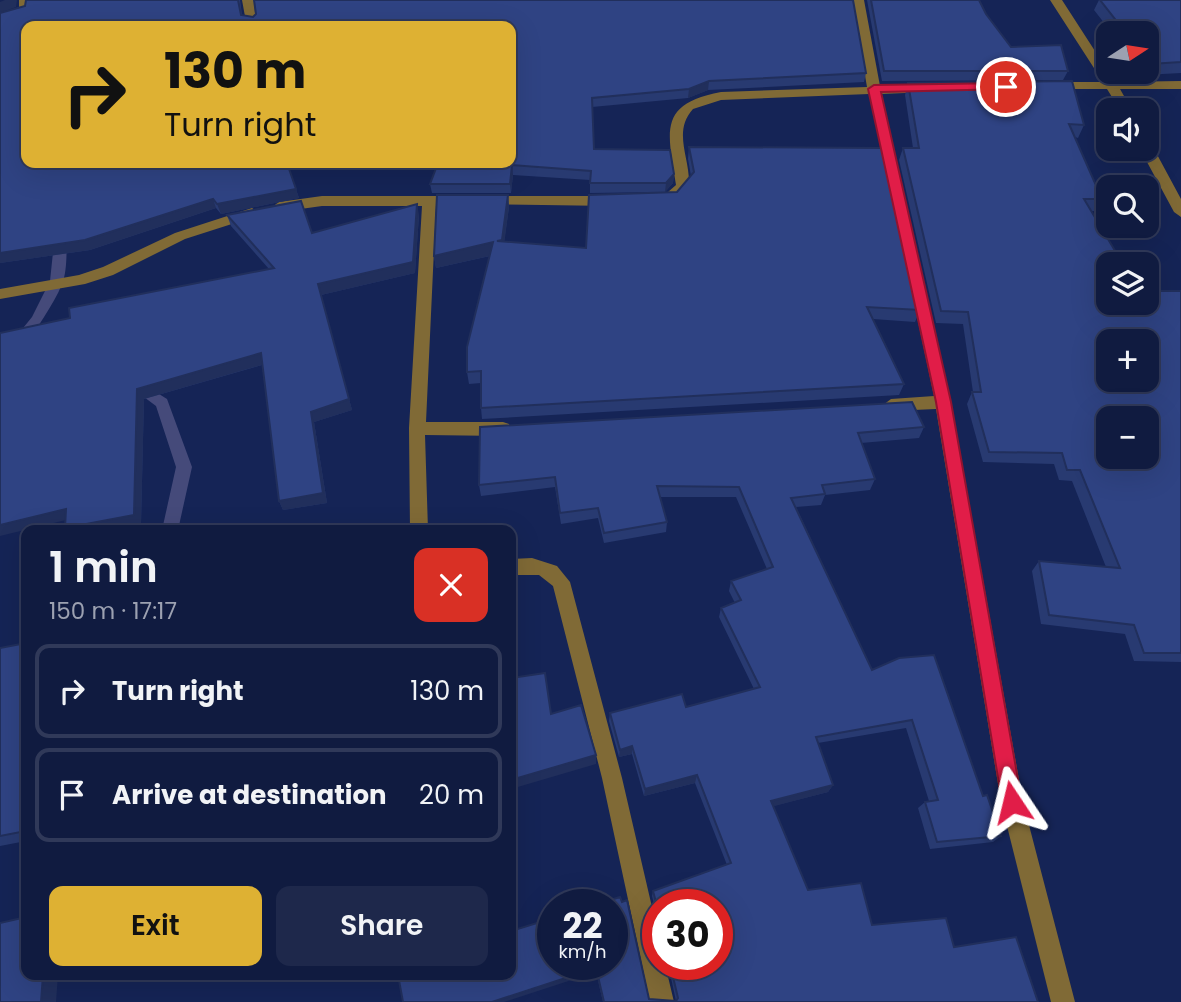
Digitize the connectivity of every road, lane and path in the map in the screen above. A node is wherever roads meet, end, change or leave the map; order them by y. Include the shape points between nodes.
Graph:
1 (25, 0) edge
2 (248, 0) edge
3 (858, 0) edge
4 (1056, 0) edge
5 (0, 19) edge
6 (252, 21) edge
7 (1112, 85) junction
8 (1181, 85) edge
9 (1033, 86) edge
10 (940, 88) edge
11 (874, 89) junction
12 (1119, 98) edge
13 (1154, 161) edge
14 (429, 201) junction
15 (1181, 212) edge
16 (0, 294) edge
17 (943, 402) junction
18 (874, 406) edge
19 (524, 427) edge
20 (417, 428) junction
21 (419, 525) edge
22 (516, 566) edge
23 (663, 1002) edge
24 (1063, 1002) edge

1 - 5 street via 25,11
2 - 6 street
3 - 11 street
4 - 7 street
7 - 8 street
7 - 9 street
7 - 12 street
10 - 11 street
11 - 14 street via 696,100 683,110 675,125 683,185 670,199
11 - 17 street
13 - 15 street
14 - 16 street via 323,201 235,216 180,236 108,271
14 - 20 street
17 - 18 street
17 - 24 street via 1012,802
19 - 20 street
20 - 21 street
22 - 23 street via 533,564 554,572 561,582

